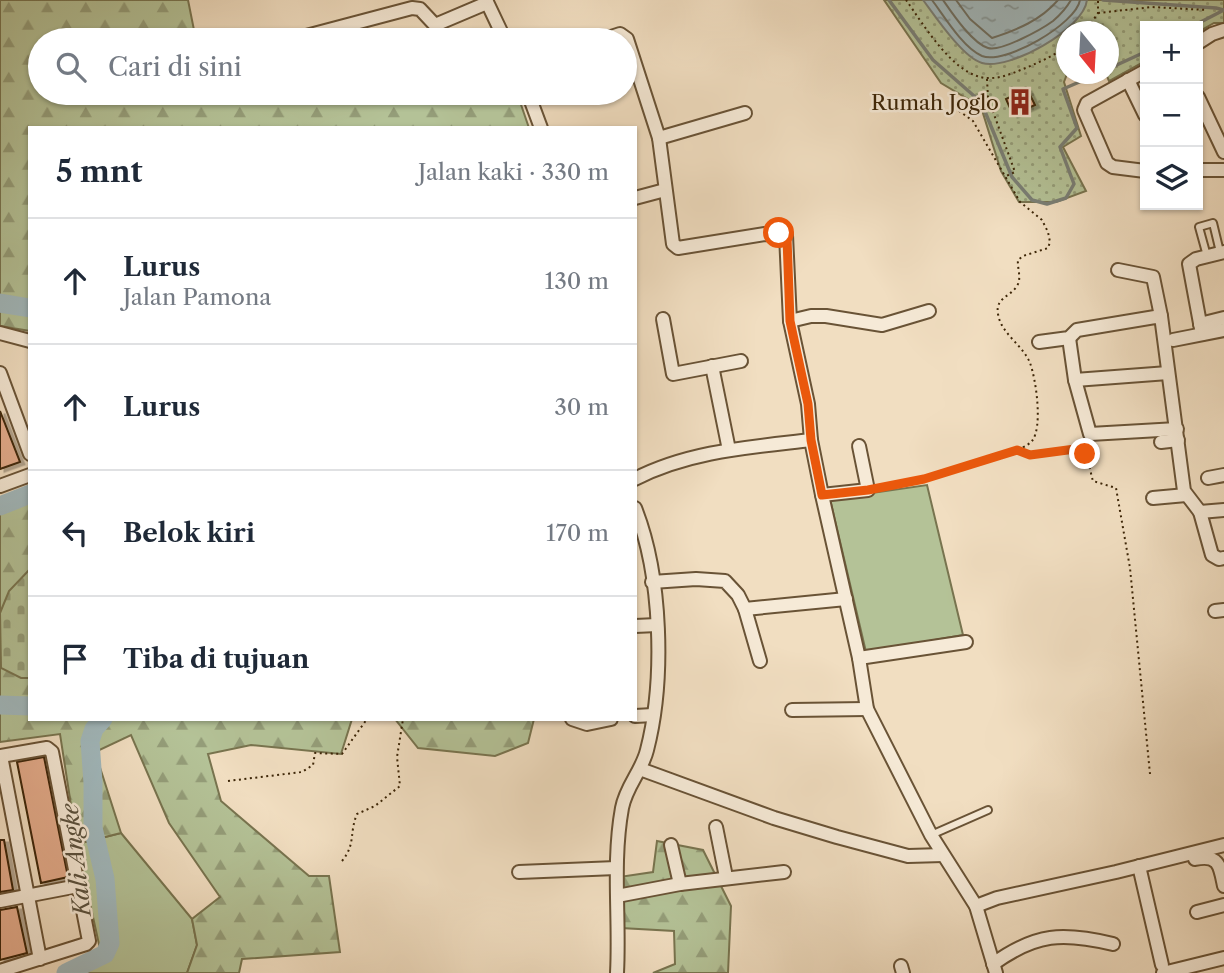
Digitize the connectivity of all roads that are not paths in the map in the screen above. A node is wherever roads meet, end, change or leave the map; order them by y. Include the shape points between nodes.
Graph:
1 (486, 1) edge
2 (341, 28) edge
3 (499, 28) edge
4 (1224, 30) edge
5 (1203, 40) edge
6 (637, 70) edge
7 (1140, 74) edge
8 (1128, 80) junction
9 (532, 105) edge
10 (1140, 105) edge
11 (1203, 108) edge
12 (745, 113) dead end
13 (540, 126) edge
14 (659, 138) junction
15 (1224, 152) edge
16 (1140, 170) edge
17 (1203, 170) edge
18 (1224, 170) edge
19 (665, 190) junction
20 (637, 197) edge
21 (1222, 253) edge
22 (1201, 258) junction
23 (1118, 270) dead end
24 (929, 311) dead end
25 (1161, 316) junction
26 (1224, 318) edge
27 (663, 319) dead end
28 (790, 321) junction
29 (1201, 329) junction
30 (1224, 330) edge
31 (0, 333) edge
32 (1069, 338) junction
33 (28, 340) edge
34 (1173, 340) dead end
35 (1039, 342) dead end
36 (741, 360) dead end
37 (712, 366) junction
38 (0, 373) edge
39 (1168, 373) junction
40 (1075, 380) junction
41 (1177, 434) junction
42 (811, 440) junction
43 (1161, 442) dead end
44 (859, 446) dead end
45 (28, 449) edge
46 (729, 450) junction
47 (1224, 475) edge
48 (28, 476) edge
49 (637, 478) edge
50 (1208, 478) dead end
51 (0, 486) edge
52 (822, 495) junction
53 (1186, 495) junction
54 (1153, 498) dead end
55 (1224, 509) edge
56 (1199, 512) junction
57 (637, 513) edge
58 (1224, 558) edge
59 (652, 582) junction
60 (846, 599) junction
61 (744, 609) junction
62 (657, 625) junction
63 (637, 626) edge
64 (966, 642) dead end
65 (859, 659) junction
66 (760, 661) dead end
67 (867, 709) junction
68 (792, 710) dead end
69 (653, 715) junction
70 (637, 716) edge
71 (581, 721) edge
72 (605, 721) edge
73 (640, 769) junction
74 (988, 810) dead end
75 (716, 827) dead end
76 (931, 835) junction
77 (671, 845) dead end
78 (1224, 845) edge
79 (943, 855) junction
80 (1177, 863) dead end
81 (1139, 866) junction
82 (616, 867) junction
83 (519, 872) dead end
84 (784, 872) dead end
85 (726, 877) junction
86 (680, 884) junction
87 (78, 886) junction
88 (1224, 886) edge
89 (27, 895) junction
90 (617, 896) junction
91 (0, 901) edge
92 (1224, 905) edge
93 (976, 906) junction
94 (1198, 912) dead end
95 (1113, 944) dead end
96 (1224, 958) edge
97 (40, 959) junction
98 (995, 968) edge
99 (1163, 969) edge
100 (0, 971) edge
101 (617, 973) edge

1 - 2 street via 435,25 420,9 412,8
1 - 3 street
4 - 5 street
6 - 14 street
7 - 8 street
8 - 10 street
8 - 16 street via 1087,103 1084,111 1107,163
9 - 13 street
11 - 15 street
12 - 14 street
14 - 19 street
17 - 18 street
19 - 20 street
19 - 28 street via 673,244 678,248 765,234 786,235
21 - 22 street
21 - 22 lane via 1213,223 1199,227
22 - 29 street via 1189,264
23 - 25 street via 1153,277
24 - 28 street via 882,325 826,316
25 - 32 street via 1077,330
25 - 39 street
26 - 29 street
27 - 37 street via 673,374
28 - 42 street
29 - 30 street
29 - 34 street
31 - 33 street
32 - 35 street
32 - 40 street
36 - 37 street
37 - 46 street
38 - 45 street
39 - 40 street
39 - 41 street
40 - 41 street via 1090,434
41 - 43 street
41 - 53 street
42 - 46 street
42 - 52 street
44 - 52 street via 868,490
46 - 49 street
47 - 50 street
48 - 51 street
52 - 60 street
53 - 54 street
53 - 56 street
55 - 56 street
56 - 58 street via 1213,555
57 - 59 street
59 - 61 street via 725,581
59 - 62 street
60 - 61 street
60 - 65 street
61 - 66 street
62 - 63 street
62 - 69 street
64 - 65 street
65 - 67 street
67 - 68 street
67 - 76 street
69 - 70 street
69 - 73 street
71 - 72 street
73 - 79 street via 774,818 914,858
73 - 82 street via 622,805
74 - 76 lane
75 - 85 street
76 - 79 street
77 - 86 street
78 - 81 street
79 - 93 street
80 - 88 street via 1210,857 1220,866
81 - 93 street
81 - 99 street
82 - 83 street
82 - 90 street
84 - 85 street
85 - 86 street
86 - 90 street
87 - 89 street
87 - 89 street via 50,749 2,754
87 - 97 street via 89,941
89 - 91 street
89 - 97 street
90 - 101 street
92 - 94 street
93 - 98 street
95 - 98 street via 1083,936 1037,939 1013,949
96 - 99 street
97 - 100 street

